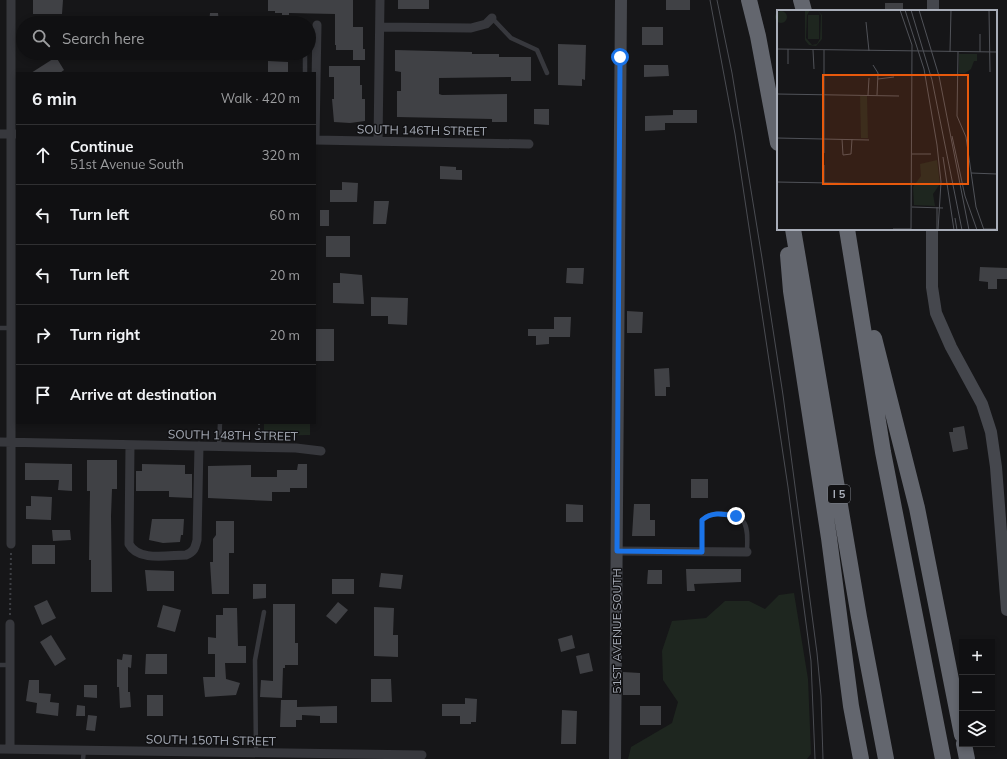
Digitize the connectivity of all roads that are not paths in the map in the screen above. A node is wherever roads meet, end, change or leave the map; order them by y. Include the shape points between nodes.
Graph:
1 (11, 0) edge
2 (380, 0) edge
3 (621, 0) edge
4 (749, 0) edge
5 (801, 0) edge
6 (804, 10) edge
7 (492, 18) joint
8 (317, 25) dead end
9 (381, 27) junction
10 (305, 60) edge
11 (305, 72) edge
12 (547, 73) dead end
13 (316, 82) edge
14 (0, 134) edge
15 (14, 134) edge
16 (777, 138) edge
17 (316, 139) edge
18 (378, 141) junction
19 (529, 144) dead end
20 (787, 230) edge
21 (793, 230) edge
22 (932, 230) edge
23 (848, 231) edge
24 (0, 328) edge
25 (11, 328) junction
26 (220, 424) edge
27 (0, 442) edge
28 (11, 442) junction
29 (130, 445) junction
30 (199, 446) junction
31 (219, 446) junction
32 (321, 452) dead end
33 (11, 544) road end
34 (617, 551) junction
35 (702, 552) junction
36 (747, 552) joint
37 (1007, 604) edge
38 (264, 612) dead end
39 (10, 624) road end
40 (0, 665) edge
41 (10, 665) junction
42 (959, 720) edge
43 (965, 747) edge
44 (0, 749) edge
45 (10, 749) junction
46 (256, 753) junction
47 (83, 755) edge
48 (422, 755) dead end
49 (364, 757) edge
50 (615, 759) edge
51 (861, 759) edge
52 (886, 759) edge
53 (943, 759) edge
54 (967, 759) edge

1 - 15 street
2 - 9 street
3 - 34 street, 51ST AVENUE SOUTH
4 - 16 highway
5 - 6 highway
7 - 9 street via 486,24 471,28
7 - 12 lane via 511,38 537,50
8 - 13 street
9 - 18 street
10 - 11 lane
14 - 15 street
15 - 25 street
17 - 18 street, SOUTH 146TH STREET
18 - 19 street, SOUTH 146TH STREET
20 - 51 highway via 791,291 828,531 851,706
21 - 52 highway, I 5 via 860,625
22 - 37 street via 932,287 936,313 982,404 991,432
23 - 42 highway via 917,508
23 - 53 highway via 883,452
24 - 25 lane
25 - 28 street
26 - 31 lane
27 - 28 street, SOUTH 148TH STREET
28 - 29 street, SOUTH 148TH STREET
28 - 33 street
29 - 30 street, SOUTH 148TH STREET
29 - 30 street via 129,544 132,550 142,555 186,555 193,552 197,540
30 - 31 street, SOUTH 148TH STREET
31 - 32 street, SOUTH 148TH STREET via 296,448
34 - 35 street
34 - 50 street, 51ST AVENUE SOUTH
35 - 36 street
35 - 36 lane via 702,520 706,516 718,513 736,516 744,522 748,536
38 - 46 lane via 256,660
39 - 41 street
40 - 41 lane
41 - 45 street
43 - 54 highway
44 - 45 street, SOUTH 150TH STREET
45 - 47 street, SOUTH 150TH STREET
46 - 47 street, SOUTH 150TH STREET
46 - 49 street, SOUTH 150TH STREET
48 - 49 street, SOUTH 150TH STREET

